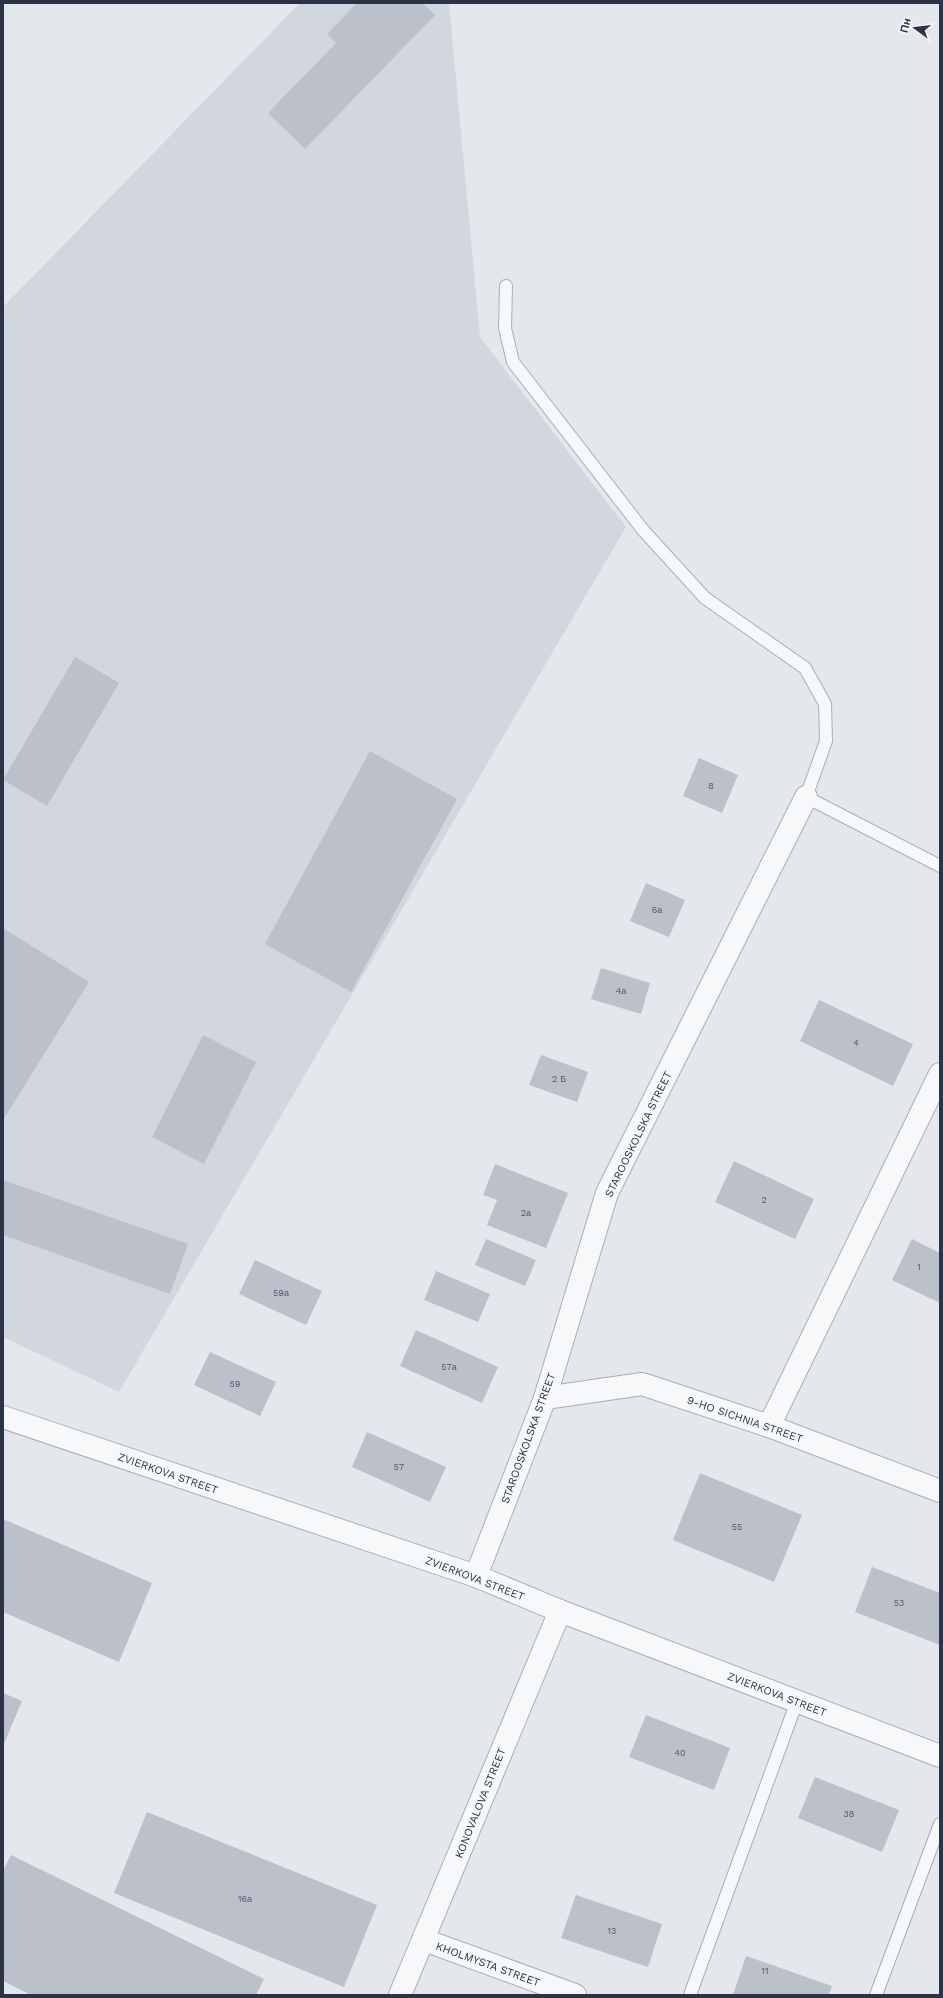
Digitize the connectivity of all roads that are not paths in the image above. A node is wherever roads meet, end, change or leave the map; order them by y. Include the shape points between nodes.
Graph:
1 (506, 286) dead end
2 (806, 797) junction
3 (940, 866) edge
4 (940, 1074) edge
5 (545, 1398) junction
6 (3, 1417) edge
7 (769, 1426) junction
8 (940, 1491) edge
9 (476, 1576) junction
10 (560, 1611) junction
11 (797, 1701) junction
12 (940, 1756) edge
13 (940, 1824) edge
14 (424, 1940) junction
15 (400, 1995) edge
16 (575, 1995) edge
17 (690, 1995) edge
18 (876, 1995) edge

1 - 2 lane via 505,328 514,362 643,530 706,598 805,668 825,704 826,741
2 - 3 lane
2 - 5 street, STAROOSKOLSKA STREET via 607,1193
4 - 7 street
5 - 7 street, 9-HO SICHNIA STREET via 642,1384
5 - 9 street, STAROOSKOLSKA STREET
6 - 9 street, ZVIERKOVA STREET
7 - 8 street, 9-HO SICHNIA STREET
9 - 10 street, ZVIERKOVA STREET
10 - 11 street, ZVIERKOVA STREET
10 - 14 street, KONOVALOVA STREET
11 - 12 street, ZVIERKOVA STREET
11 - 17 lane
13 - 18 lane
14 - 15 street, KONOVALOVA STREET
14 - 16 street, KHOLMYSTA STREET

